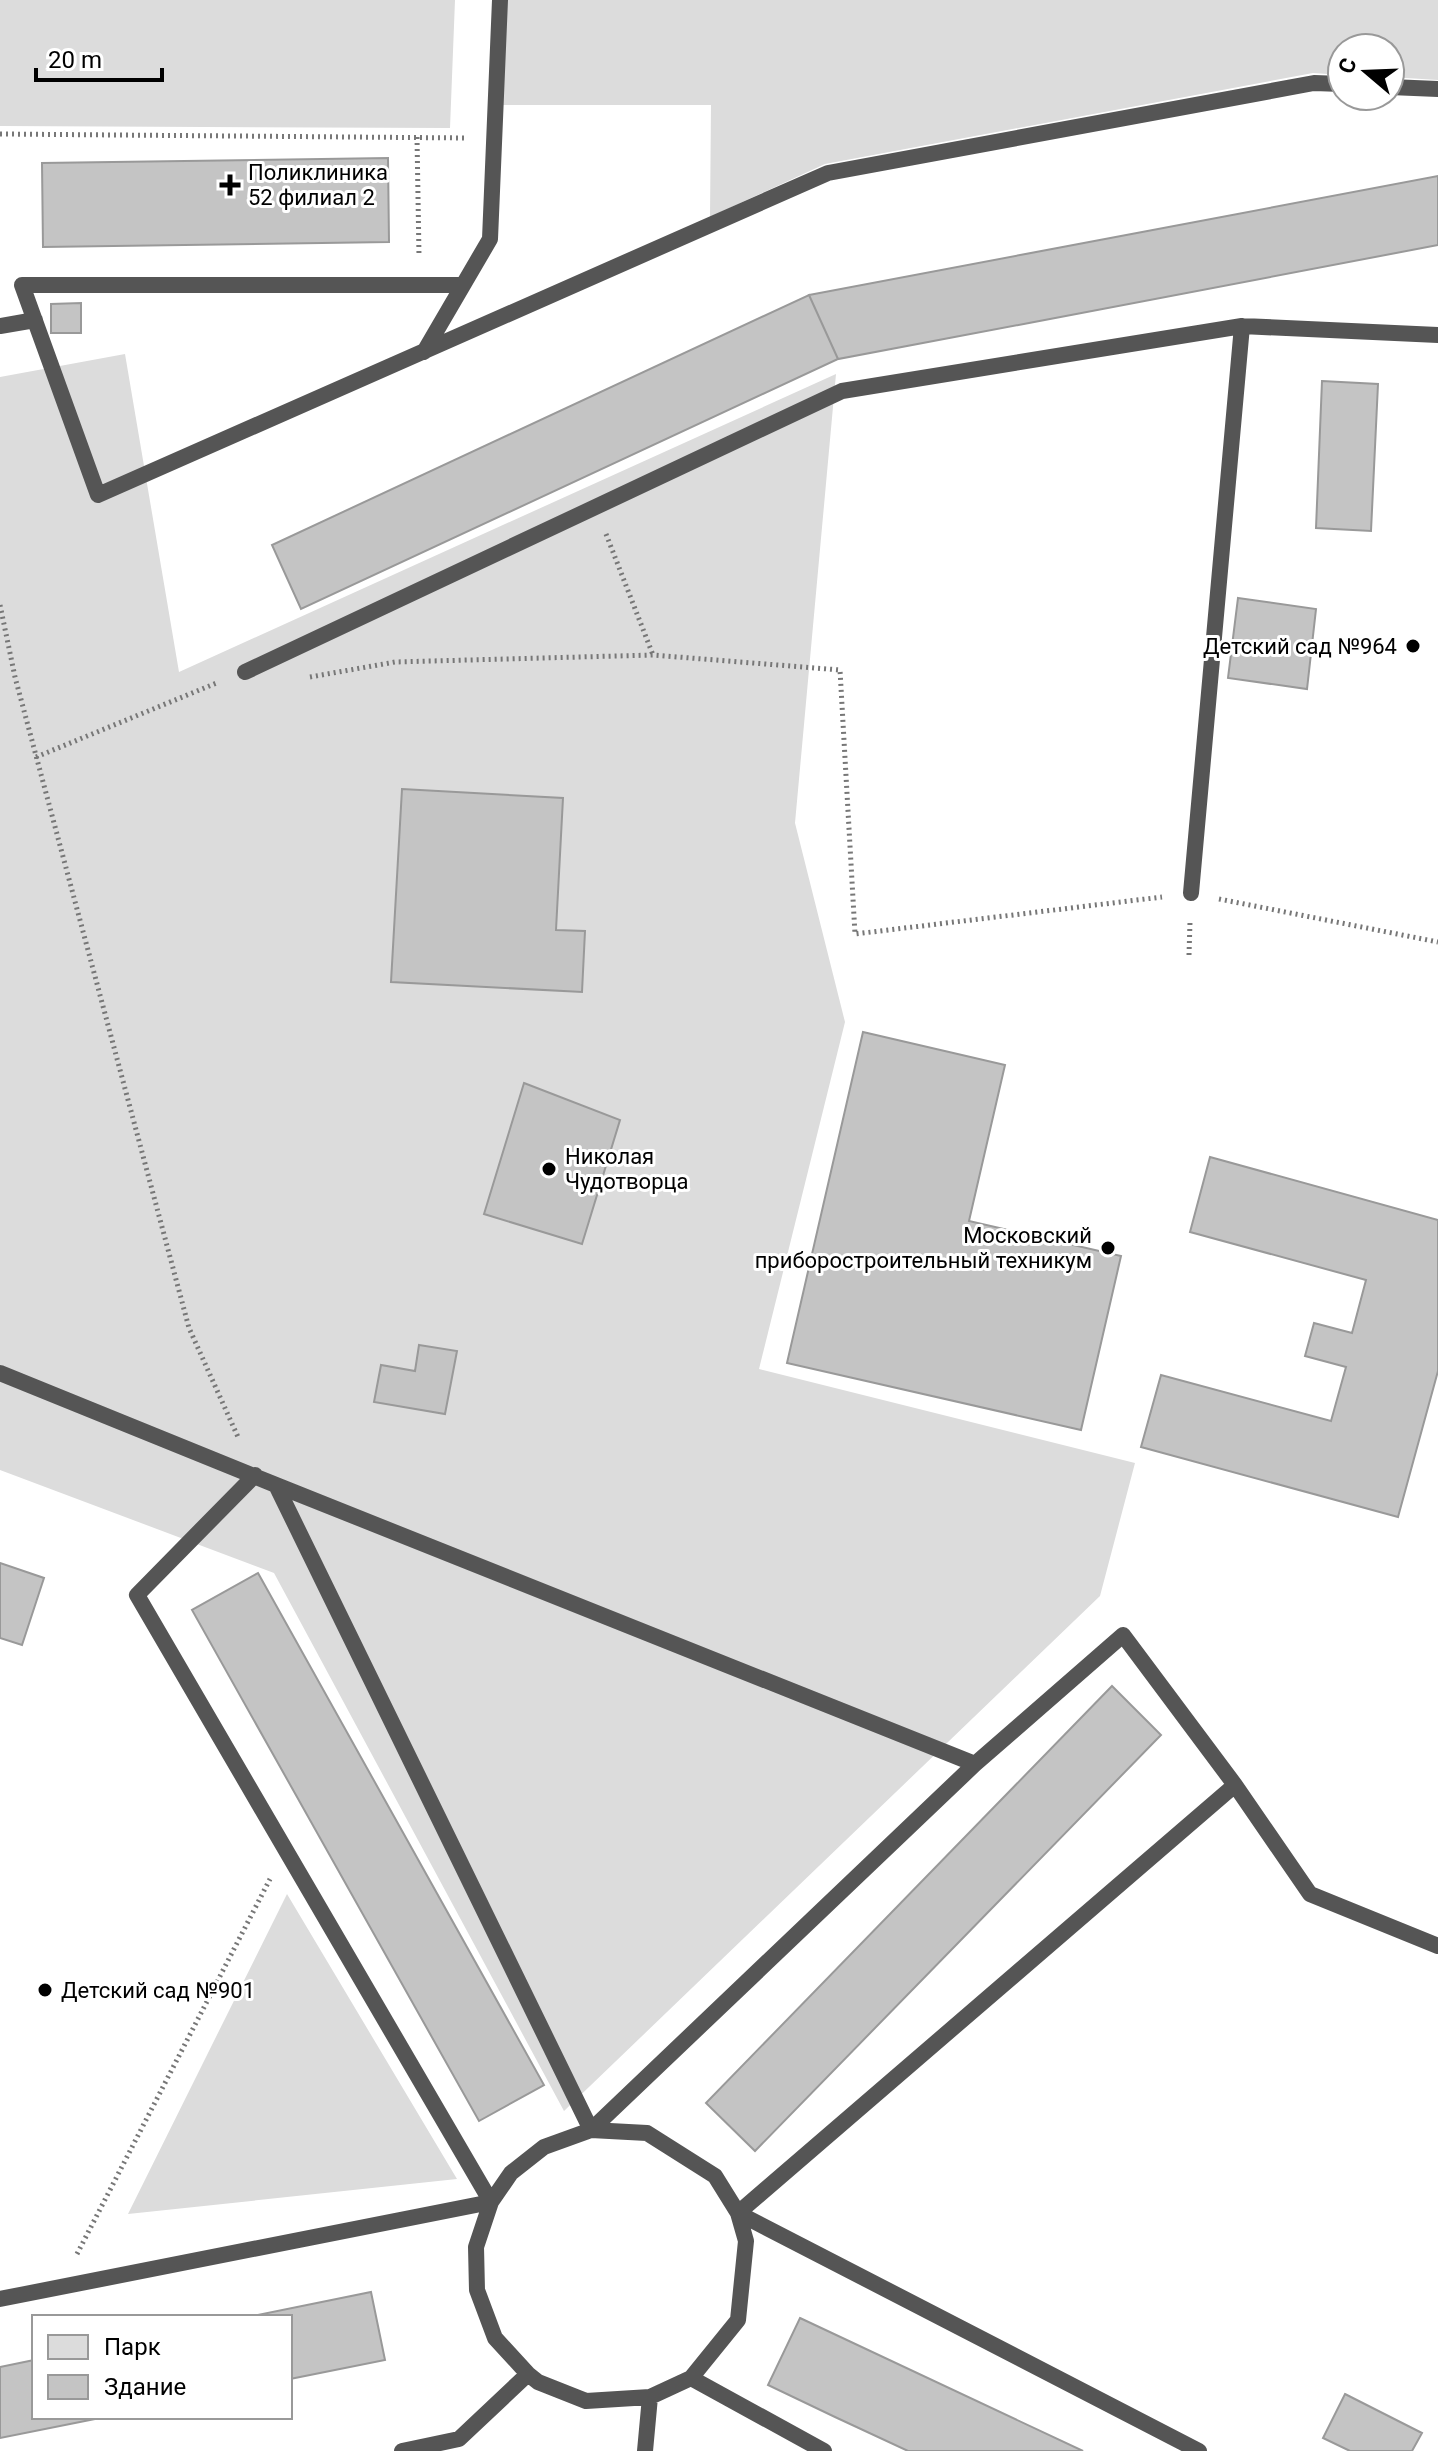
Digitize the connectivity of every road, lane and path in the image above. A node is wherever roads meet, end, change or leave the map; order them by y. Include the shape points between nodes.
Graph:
1 (500, 0) edge
2 (1326, 83) edge
3 (1406, 88) edge
4 (1438, 89) edge
5 (0, 134) edge
6 (417, 137) junction
7 (493, 138) junction
8 (419, 285) junction
9 (463, 285) junction
10 (35, 320) junction
11 (0, 326) edge
12 (1242, 326) junction
13 (1438, 335) edge
14 (424, 352) junction
15 (596, 507) junction
16 (0, 605) edge
17 (653, 655) junction
18 (245, 672) joint
19 (309, 677) dead end
20 (36, 757) junction
21 (1191, 893) junction
22 (1438, 942) edge
23 (0, 1373) edge
24 (255, 1475) junction
25 (276, 1485) junction
26 (975, 1764) junction
27 (1235, 1785) junction
28 (286, 1849) junction
29 (1438, 1946) edge
30 (591, 2130) junction
31 (491, 2202) junction
32 (738, 2213) junction
33 (61, 2287) junction
34 (0, 2299) edge
35 (528, 2374) junction
36 (691, 2378) junction
37 (650, 2397) junction
38 (458, 2445) edge
39 (402, 2451) edge
40 (645, 2451) edge
41 (824, 2451) edge
42 (1199, 2451) edge

1 - 7 lane
2 - 14 lane via 828,173
3 - 4 lane
5 - 6 path
6 - 7 path
6 - 8 path
7 - 9 lane via 490,239
8 - 9 lane
8 - 10 lane via 22,285
9 - 14 lane
10 - 11 lane
10 - 14 lane via 98,495
12 - 13 lane
12 - 15 lane via 842,391
12 - 21 lane
15 - 17 path
15 - 18 lane
16 - 20 path
17 - 19 path via 395,662
17 - 21 path via 840,670 855,934
18 - 20 path
20 - 24 path via 189,1328
21 - 22 path
23 - 24 lane
24 - 25 lane
24 - 28 lane via 137,1595
25 - 26 lane
25 - 30 lane
26 - 27 lane via 1123,1635
26 - 30 lane
27 - 29 lane via 1310,1894
27 - 32 lane
28 - 31 lane
28 - 33 path
30 - 31 lane via 544,2147 511,2173
30 - 32 lane via 647,2133 715,2176
31 - 33 lane
31 - 35 lane via 476,2247 477,2290 495,2338
32 - 36 lane via 746,2241 738,2320
32 - 42 lane
33 - 34 lane
35 - 37 lane via 586,2401
35 - 38 lane
36 - 37 lane
36 - 41 lane
37 - 40 lane
38 - 39 lane

